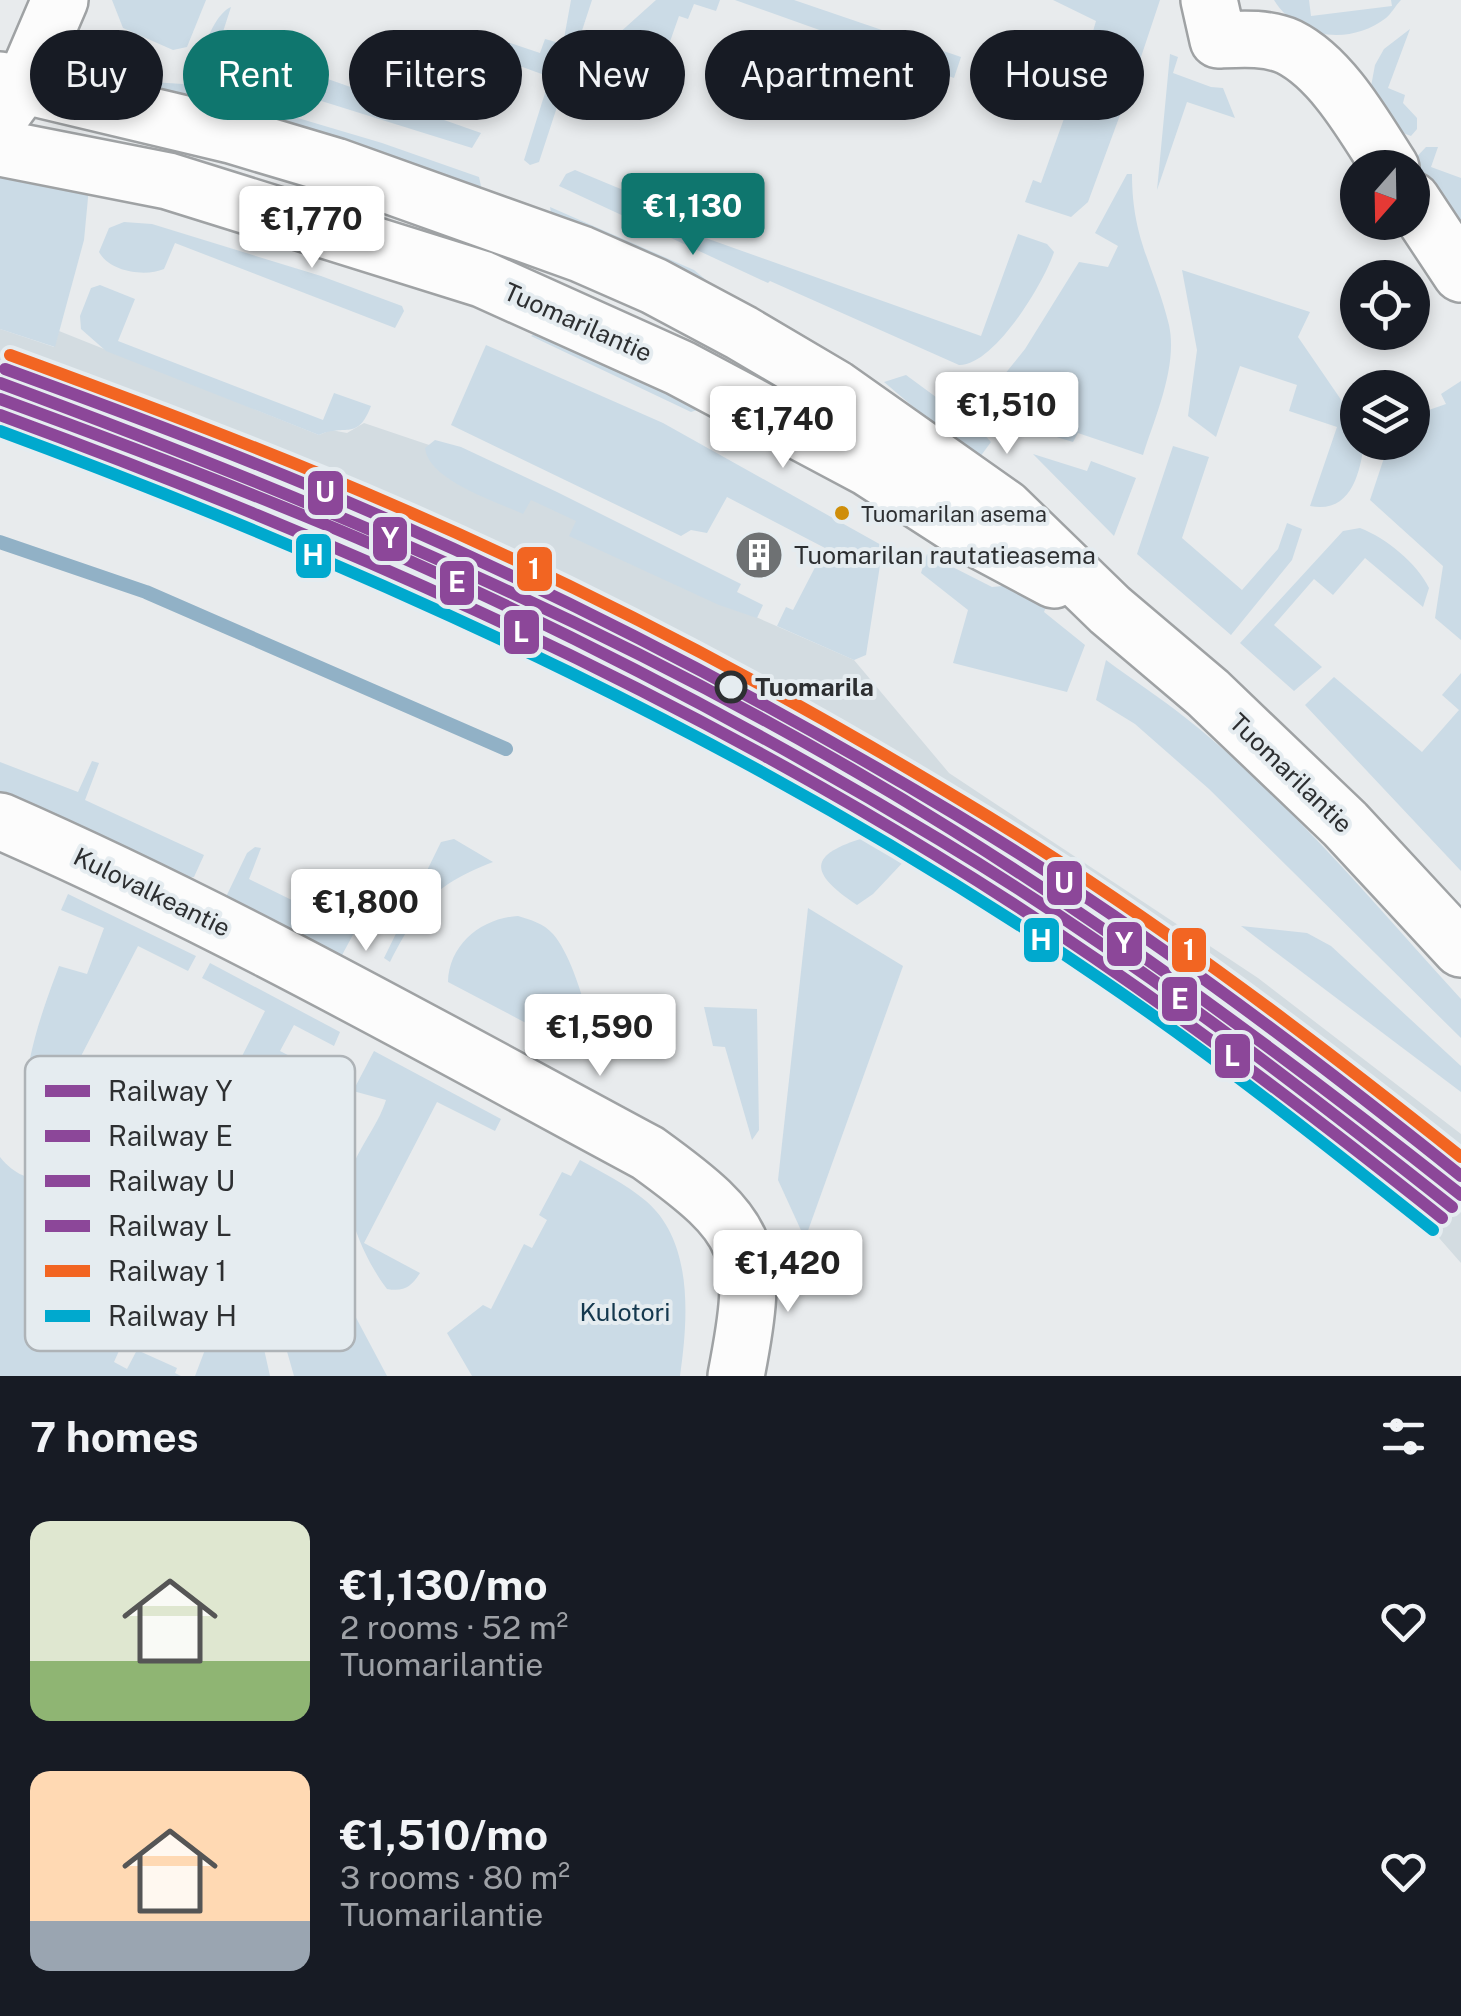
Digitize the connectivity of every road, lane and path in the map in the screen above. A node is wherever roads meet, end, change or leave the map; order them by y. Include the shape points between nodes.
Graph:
1 (60, 0) edge
2 (1214, 20) edge
3 (8, 94) edge
4 (0, 148) edge
5 (1378, 150) edge
6 (1430, 227) edge
7 (1461, 274) edge
8 (1110, 610) junction
9 (0, 821) edge
10 (1461, 950) edge
11 (736, 1376) edge

1 - 3 main road
2 - 5 main road via 1288,47 1321,72
3 - 8 main road, Tuomarilantie via 231,135 582,254 654,286 835,388 1005,508
4 - 8 main road, Tuomarilantie via 168,180 482,280 697,377
6 - 7 main road
8 - 10 main road, Tuomarilantie via 1345,824
9 - 11 main road, Kulovalkeantie via 282,958 648,1153 686,1180 730,1219 746,1254 750,1277

